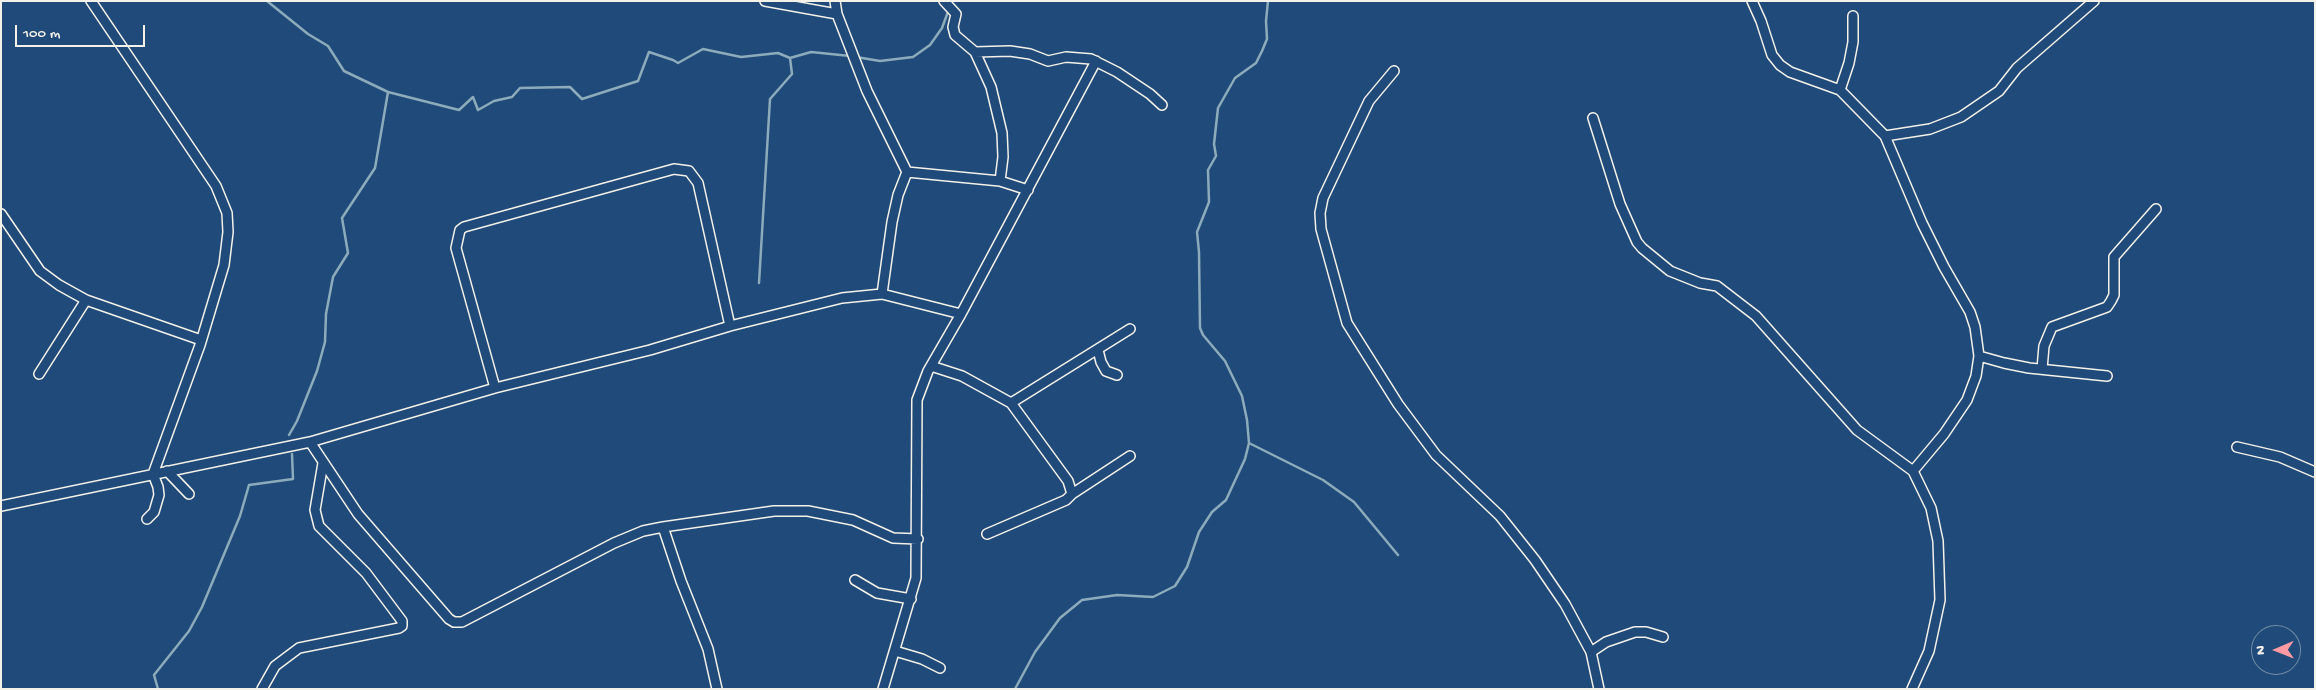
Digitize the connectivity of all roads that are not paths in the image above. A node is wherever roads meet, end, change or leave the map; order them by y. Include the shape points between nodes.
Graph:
1 (91, 1) edge
2 (765, 1) edge
3 (835, 1) edge
4 (944, 1) edge
5 (1752, 1) edge
6 (2094, 1) edge
7 (837, 14) junction
8 (1853, 16) dead end
9 (975, 52) junction
10 (1096, 61) junction
11 (1394, 71) dead end
12 (1840, 90) junction
13 (1162, 105) dead end
14 (1593, 118) dead end
15 (1885, 136) junction
16 (907, 172) junction
17 (1000, 181) junction
18 (1028, 190) junction
19 (2156, 210) dead end
20 (1, 214) edge
21 (882, 294) junction
22 (86, 300) junction
23 (961, 314) junction
24 (730, 326) junction
25 (1130, 329) dead end
26 (201, 340) junction
27 (1098, 350) junction
28 (1979, 356) junction
29 (931, 366) junction
30 (2042, 368) junction
31 (39, 374) dead end
32 (1117, 375) dead end
33 (2107, 376) dead end
34 (494, 388) junction
35 (1011, 403) junction
36 (310, 442) junction
37 (2237, 447) dead end
38 (1130, 456) dead end
39 (322, 463) junction
40 (1914, 471) junction
41 (167, 472) junction
42 (2315, 472) edge
43 (153, 474) junction
44 (189, 494) dead end
45 (1072, 494) junction
46 (1, 506) edge
47 (147, 519) dead end
48 (663, 527) junction
49 (987, 534) dead end
50 (918, 539) junction
51 (855, 580) dead end
52 (911, 599) junction
53 (1663, 637) dead end
54 (894, 651) junction
55 (1591, 652) junction
56 (940, 668) dead end
57 (262, 689) edge
58 (717, 689) edge
59 (883, 689) edge
60 (1599, 689) edge
61 (1912, 689) edge

1 - 26 street via 216,186 227,213 224,265
2 - 7 street
3 - 7 street
4 - 9 street via 956,14 955,35
5 - 12 street via 1772,55 1780,65 1790,72
6 - 15 street via 2017,68 1999,91 1961,117 1930,129
7 - 16 street via 867,91
8 - 12 street via 1852,47
9 - 10 street via 1010,51 1048,61 1066,57
9 - 17 street via 991,87 1000,119 1004,148
10 - 13 street
10 - 18 street
11 - 55 street via 1363,112 1322,206 1321,229 1347,323 1398,404 1436,455 1500,516 1536,560
12 - 15 street
14 - 40 street via 1620,204 1642,248 1670,271 1717,286 1756,316 1857,430
15 - 28 street via 1922,223 1970,312
16 - 17 street
16 - 21 street via 892,222
17 - 18 street
18 - 23 street
19 - 30 street via 2114,256 2112,301 2107,307 2052,327 2044,346
20 - 22 street via 40,271
21 - 23 street
21 - 24 street via 842,298
22 - 26 street
22 - 31 street
23 - 29 street
24 - 34 street via 650,350
24 - 34 street via 698,183 688,171 674,169 464,226 460,230 456,248
25 - 27 street
26 - 43 street
27 - 32 street via 1106,371
27 - 35 street
28 - 30 street
28 - 40 street via 1967,400
29 - 35 street via 962,376
29 - 50 street via 917,400
30 - 33 street
34 - 36 street
35 - 45 street via 1068,481
36 - 39 street
36 - 41 street
37 - 42 street via 2280,456
38 - 45 street
39 - 48 street via 369,527 454,622 462,622 614,543
39 - 57 street via 315,510 319,526 366,573 402,621 402,626 299,648 275,666
40 - 61 street via 1931,508 1938,541 1940,600 1928,651
41 - 43 street
41 - 44 street
43 - 46 street
43 - 47 street via 159,495 154,512
45 - 49 street via 1066,500
48 - 50 street via 774,511 808,511 853,520 893,538
48 - 58 street via 708,649
50 - 52 street via 916,578
51 - 52 street via 878,593
52 - 54 street
53 - 55 street via 1635,632 1606,642
54 - 56 street
54 - 59 street
55 - 60 street

